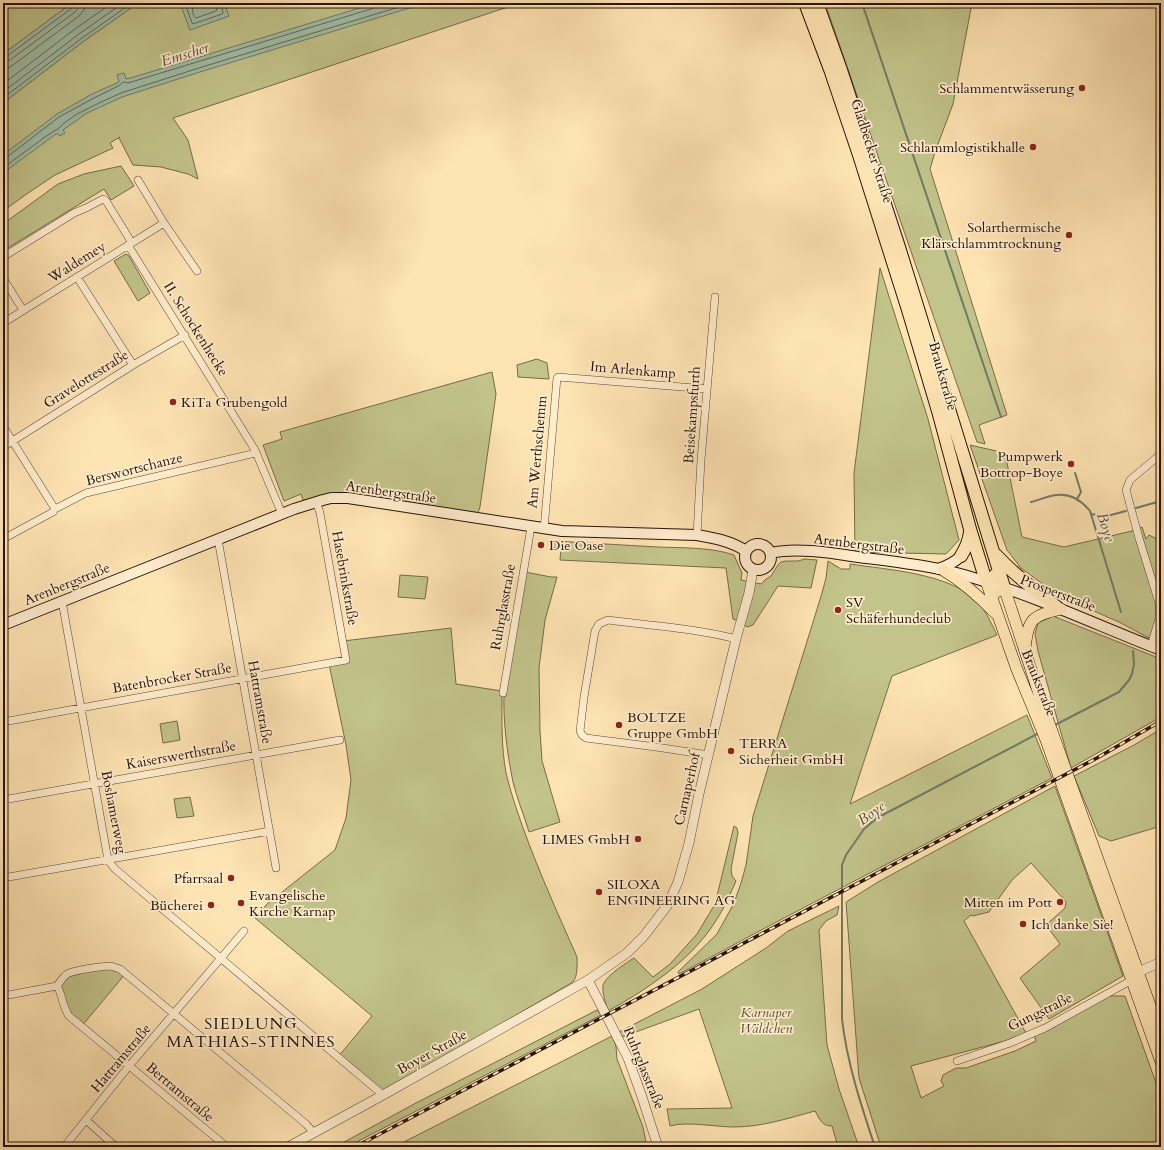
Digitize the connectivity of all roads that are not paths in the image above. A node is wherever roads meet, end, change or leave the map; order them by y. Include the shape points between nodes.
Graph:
1 (805, 3) edge
2 (817, 3) edge
3 (138, 180) dead end
4 (164, 223) junction
5 (130, 244) junction
6 (3, 257) edge
7 (197, 271) dead end
8 (77, 277) junction
9 (3, 278) edge
10 (715, 297) dead end
11 (912, 307) junction
12 (23, 310) junction
13 (3, 323) edge
14 (185, 335) junction
15 (133, 365) junction
16 (558, 377) joint
17 (707, 389) junction
18 (3, 426) edge
19 (13, 441) junction
20 (3, 447) edge
21 (256, 453) junction
22 (1161, 454) edge
23 (316, 501) junction
24 (55, 509) junction
25 (282, 514) junction
26 (531, 527) junction
27 (970, 528) junction
28 (544, 529) junction
29 (697, 535) junction
30 (3, 539) edge
31 (218, 539) junction
32 (746, 550) junction
33 (993, 552) junction
34 (771, 553) junction
35 (961, 556) joint
36 (940, 569) junction
37 (753, 570) junction
38 (999, 571) junction
39 (986, 581) junction
40 (1004, 587) junction
41 (991, 597) junction
42 (62, 601) junction
43 (1059, 608) junction
44 (998, 617) junction
45 (3, 625) edge
46 (736, 639) junction
47 (1156, 648) edge
48 (1025, 653) junction
49 (346, 660) joint
50 (242, 679) junction
51 (503, 693) dead end
52 (81, 708) junction
53 (1043, 721) junction
54 (3, 722) edge
55 (340, 740) dead end
56 (709, 755) junction
57 (257, 756) junction
58 (95, 784) junction
59 (3, 800) edge
60 (270, 831) junction
61 (108, 860) junction
62 (276, 868) dead end
63 (3, 878) edge
64 (244, 931) dead end
65 (221, 958) junction
66 (1161, 962) edge
67 (1135, 976) junction
68 (588, 980) junction
69 (57, 986) junction
70 (3, 996) edge
71 (174, 1014) junction
72 (1161, 1036) edge
73 (957, 1061) dead end
74 (1161, 1062) edge
75 (129, 1066) junction
76 (383, 1095) junction
77 (86, 1120) junction
78 (314, 1133) junction
79 (64, 1147) edge
80 (116, 1147) edge
81 (227, 1147) edge
82 (288, 1147) edge
83 (658, 1147) edge

1 - 11 highway, Gladbecker Straße
2 - 11 highway, Gladbecker Straße via 864,137
3 - 4 street
4 - 5 street, Waldemey
4 - 7 street
5 - 6 street, II. Schockenhecke via 103,199 74,213
5 - 8 street, Waldemey
5 - 14 street, II. Schockenhecke
8 - 12 street, Waldemey
8 - 15 street
9 - 12 street
10 - 17 street, Beisekampsfurth
11 - 27 highway, Braukstraße
11 - 33 highway, Braukstraße
12 - 13 street, Waldemey
14 - 15 street, Gravelottestraße
14 - 21 street, II. Schockenhecke
15 - 19 street, Gravelottestraße
16 - 17 street, Im Arlenkamp
16 - 28 street, Am Werthschemm
17 - 29 street, Beisekampsfurth
18 - 19 street
19 - 20 street, Gravelottestraße
19 - 24 street
21 - 24 street, Berswortschanze via 86,493
21 - 25 street, II. Schockenhecke
22 - 47 street via 1130,480 1126,490 1159,603
23 - 25 main road, Arenbergstraße
23 - 26 main road, Arenbergstraße via 348,498
23 - 49 street, Hasebrinkstraße
24 - 30 street, Berswortschanze
25 - 31 main road, Arenbergstraße
26 - 28 main road, Arenbergstraße
26 - 51 street, Ruhrglasstraße
27 - 35 highway via 966,548
27 - 39 highway, Braukstraße
28 - 29 main road, Arenbergstraße
29 - 32 main road, Arenbergstraße via 732,543
31 - 42 main road, Arenbergstraße
31 - 50 street, Hattramstraße
32 - 34 main road via 752,545 759,544
32 - 37 main road via 745,562
33 - 38 highway, Braukstraße
33 - 43 highway via 1032,589
34 - 36 main road, Arenbergstraße via 798,550
34 - 37 main road via 771,561 767,567
35 - 36 main road
36 - 39 main road, Prosperstraße
36 - 44 main road via 961,581
37 - 46 street, Carnaperhof
38 - 39 highway via 996,576
38 - 40 highway, Braukstraße
39 - 40 main road, Prosperstraße
39 - 41 main road, Braukstraße
40 - 41 main road
40 - 43 main road, Prosperstraße
40 - 48 main road, Braukstraße
41 - 44 main road, Braukstraße
42 - 45 main road, Arenbergstraße
42 - 52 street, Boshamerweg
43 - 47 main road, Prosperstraße
43 - 48 main road via 1033,620 1027,633
44 - 53 main road, Braukstraße via 1016,667
46 - 56 street, Carnaperhof
46 - 56 street via 608,620 598,624 595,631 584,697 580,731 582,735 586,738
48 - 53 main road, Braukstraße
49 - 50 street, Batenbrocker Straße
50 - 52 street, Batenbrocker Straße
50 - 57 street, Hattramstraße
52 - 54 street, Batenbrocker Straße
52 - 58 street, Boshamerweg
53 - 67 main road, Braukstraße
55 - 57 street, Kaiserswerthstraße
56 - 68 street, Carnaperhof via 688,850 667,906 633,948
57 - 58 street, Kaiserswerthstraße
57 - 60 street, Hattramstraße
58 - 59 street, Kaiserswerthstraße
58 - 61 street, Boshamerweg
60 - 61 street
60 - 62 street, Hattramstraße
61 - 63 street
61 - 65 street, Boshamerweg via 115,869
64 - 65 street, Hattramstraße
65 - 71 street, Hattramstraße
65 - 76 street, Boshamerweg
66 - 67 street, Gungstraße
67 - 72 main road, Braukstraße
67 - 73 street, Gungstraße via 1044,1028
67 - 74 main road, Braukstraße
68 - 76 street, Boyer Straße
68 - 83 street, Ruhrglasstraße via 628,1058
69 - 70 street
69 - 71 street via 68,974 113,966 126,973
69 - 75 street, Bertramstraße via 64,1010 69,1016
71 - 75 street, Hattramstraße
71 - 78 street
75 - 77 street, Hattramstraße
75 - 81 street, Bertramstraße
76 - 78 street, Boyer Straße
77 - 79 street, Hattramstraße
77 - 80 street
78 - 82 street, Boyer Straße

